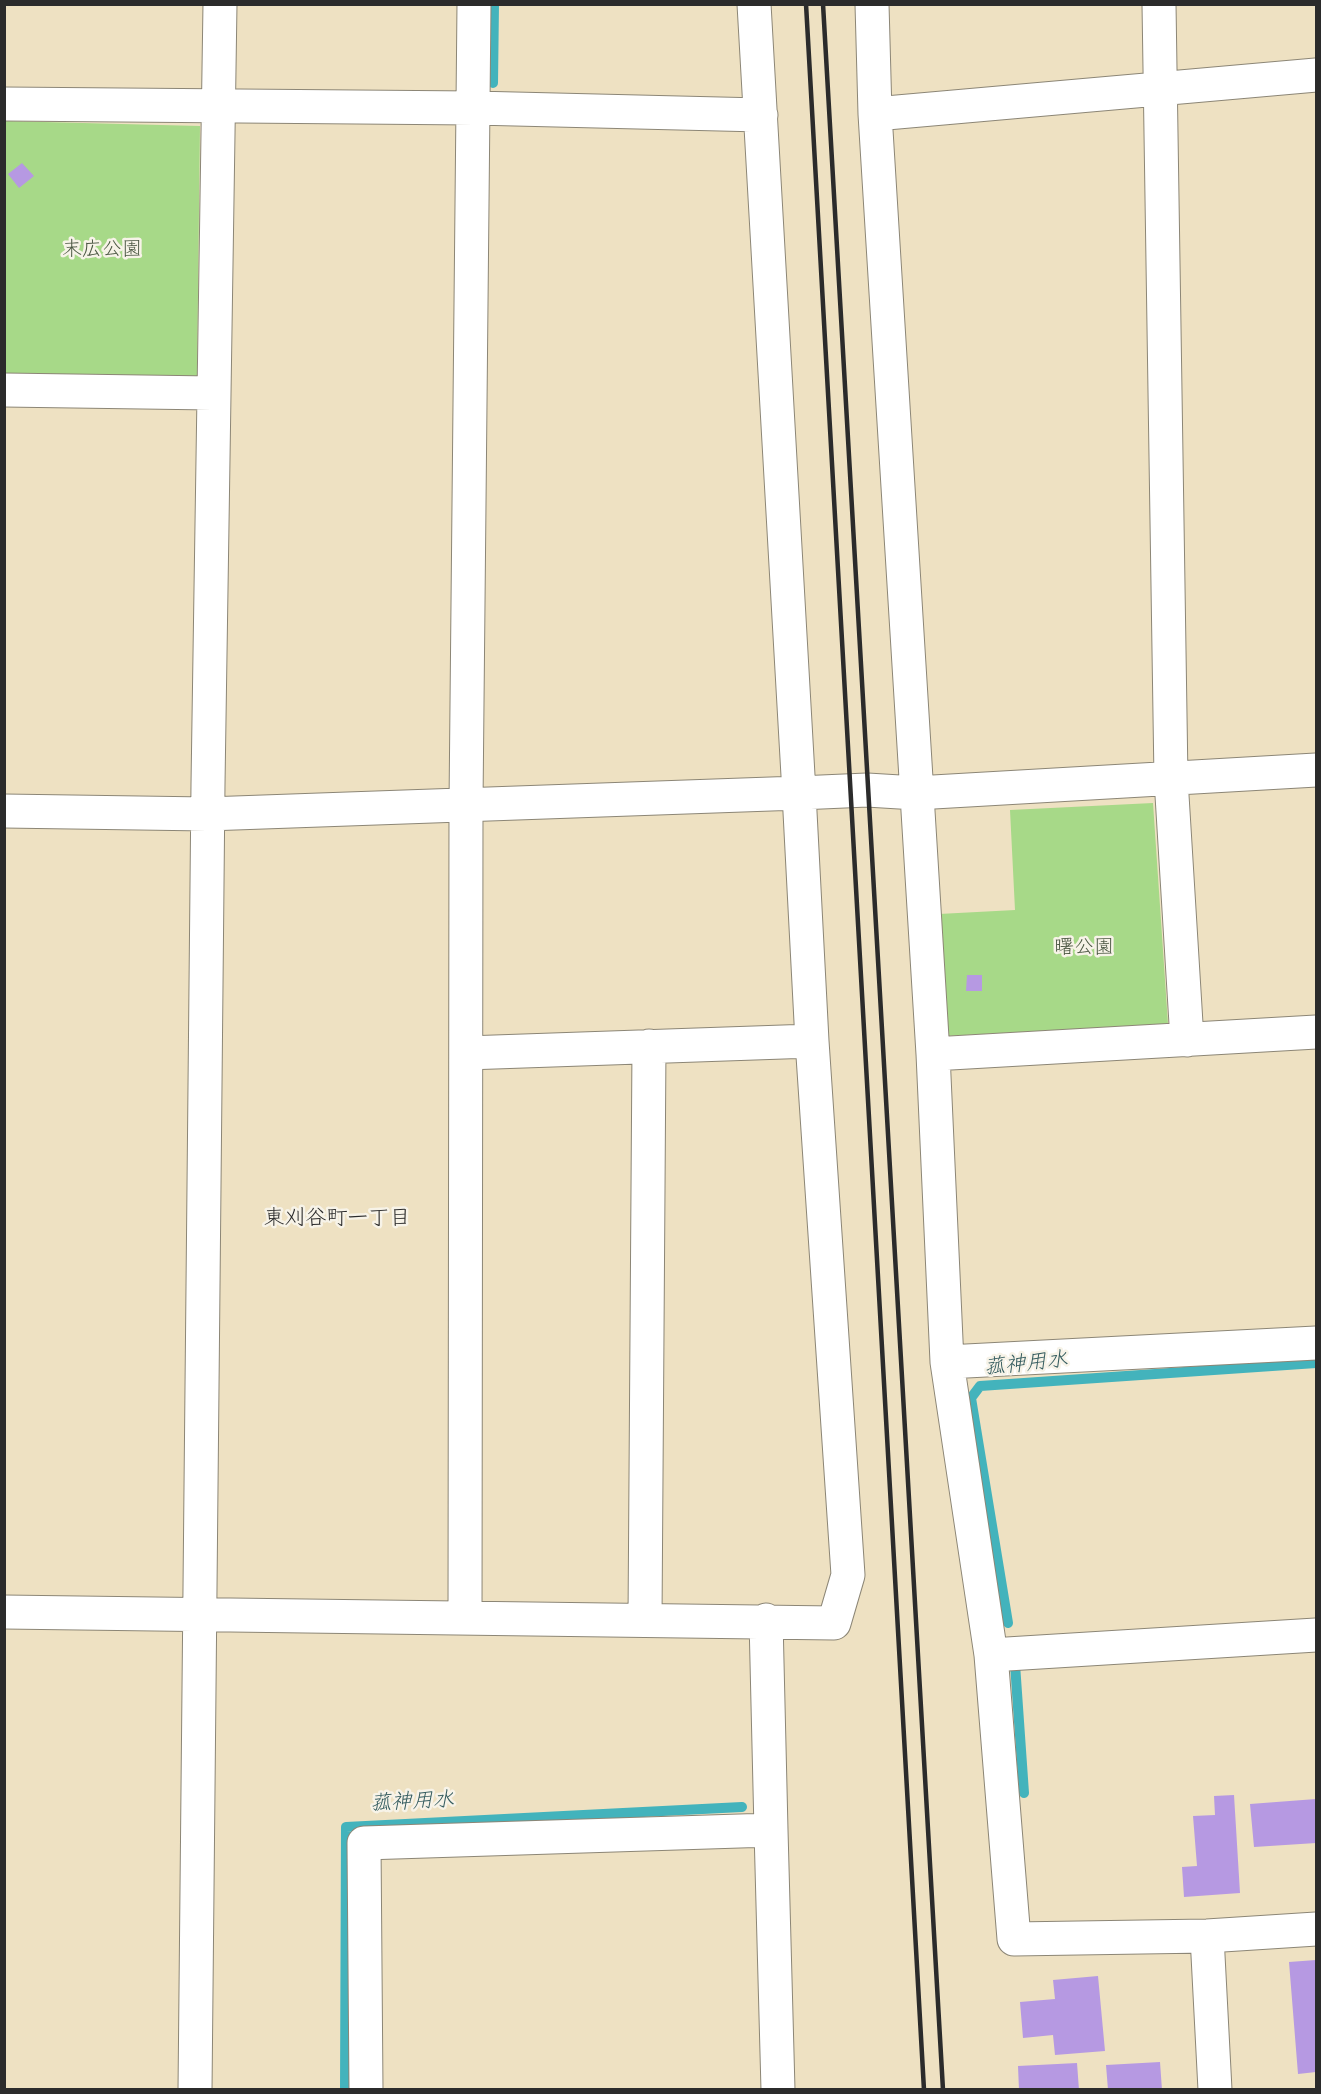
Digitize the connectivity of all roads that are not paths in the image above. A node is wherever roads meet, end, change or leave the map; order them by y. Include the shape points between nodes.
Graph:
1 (220, 4) edge
2 (474, 4) edge
3 (753, 4) edge
4 (872, 4) edge
5 (1159, 4) edge
6 (1317, 75) edge
7 (1159, 88) junction
8 (4, 104) edge
9 (219, 105) junction
10 (474, 108) junction
11 (875, 114) junction
12 (761, 115) junction
13 (4, 390) edge
14 (212, 393) junction
15 (1317, 770) edge
16 (1171, 778) junction
17 (799, 793) junction
18 (916, 793) junction
19 (466, 803) junction
20 (4, 811) edge
21 (207, 814) junction
22 (1317, 1032) edge
23 (1187, 1040) junction
24 (812, 1041) junction
25 (650, 1046) junction
26 (466, 1053) junction
27 (933, 1054) junction
28 (1317, 1343) edge
29 (947, 1362) junction
30 (4, 1612) edge
31 (202, 1616) junction
32 (465, 1617) junction
33 (645, 1619) junction
34 (766, 1620) junction
35 (1317, 1635) edge
36 (990, 1655) junction
37 (771, 1830) junction
38 (1317, 1929) edge
39 (1207, 1936) junction
40 (195, 2090) edge
41 (366, 2090) edge
42 (778, 2090) edge
43 (1215, 2090) edge

1 - 9 street
2 - 10 street
3 - 12 street
4 - 11 street
5 - 7 street
6 - 7 street
7 - 11 street
7 - 16 street
8 - 9 street
9 - 10 street
9 - 14 street
10 - 12 street
10 - 19 street
11 - 18 street
12 - 17 street
13 - 14 street
14 - 21 street
15 - 16 street
16 - 18 street
16 - 23 street
17 - 18 street
17 - 19 street
17 - 24 street
18 - 27 street
19 - 21 street
19 - 26 street
20 - 21 street
21 - 31 street
22 - 23 street
23 - 27 street
24 - 25 street
24 - 34 street via 848,1575 834,1623
25 - 26 street
25 - 33 street
26 - 32 street
27 - 29 street
28 - 29 street
29 - 36 street
30 - 31 street
31 - 32 street
31 - 40 street
32 - 33 street
33 - 34 street
34 - 37 street
35 - 36 street
36 - 39 street via 1014,1939
37 - 41 street via 364,1843
37 - 42 street
38 - 39 street
39 - 43 street

